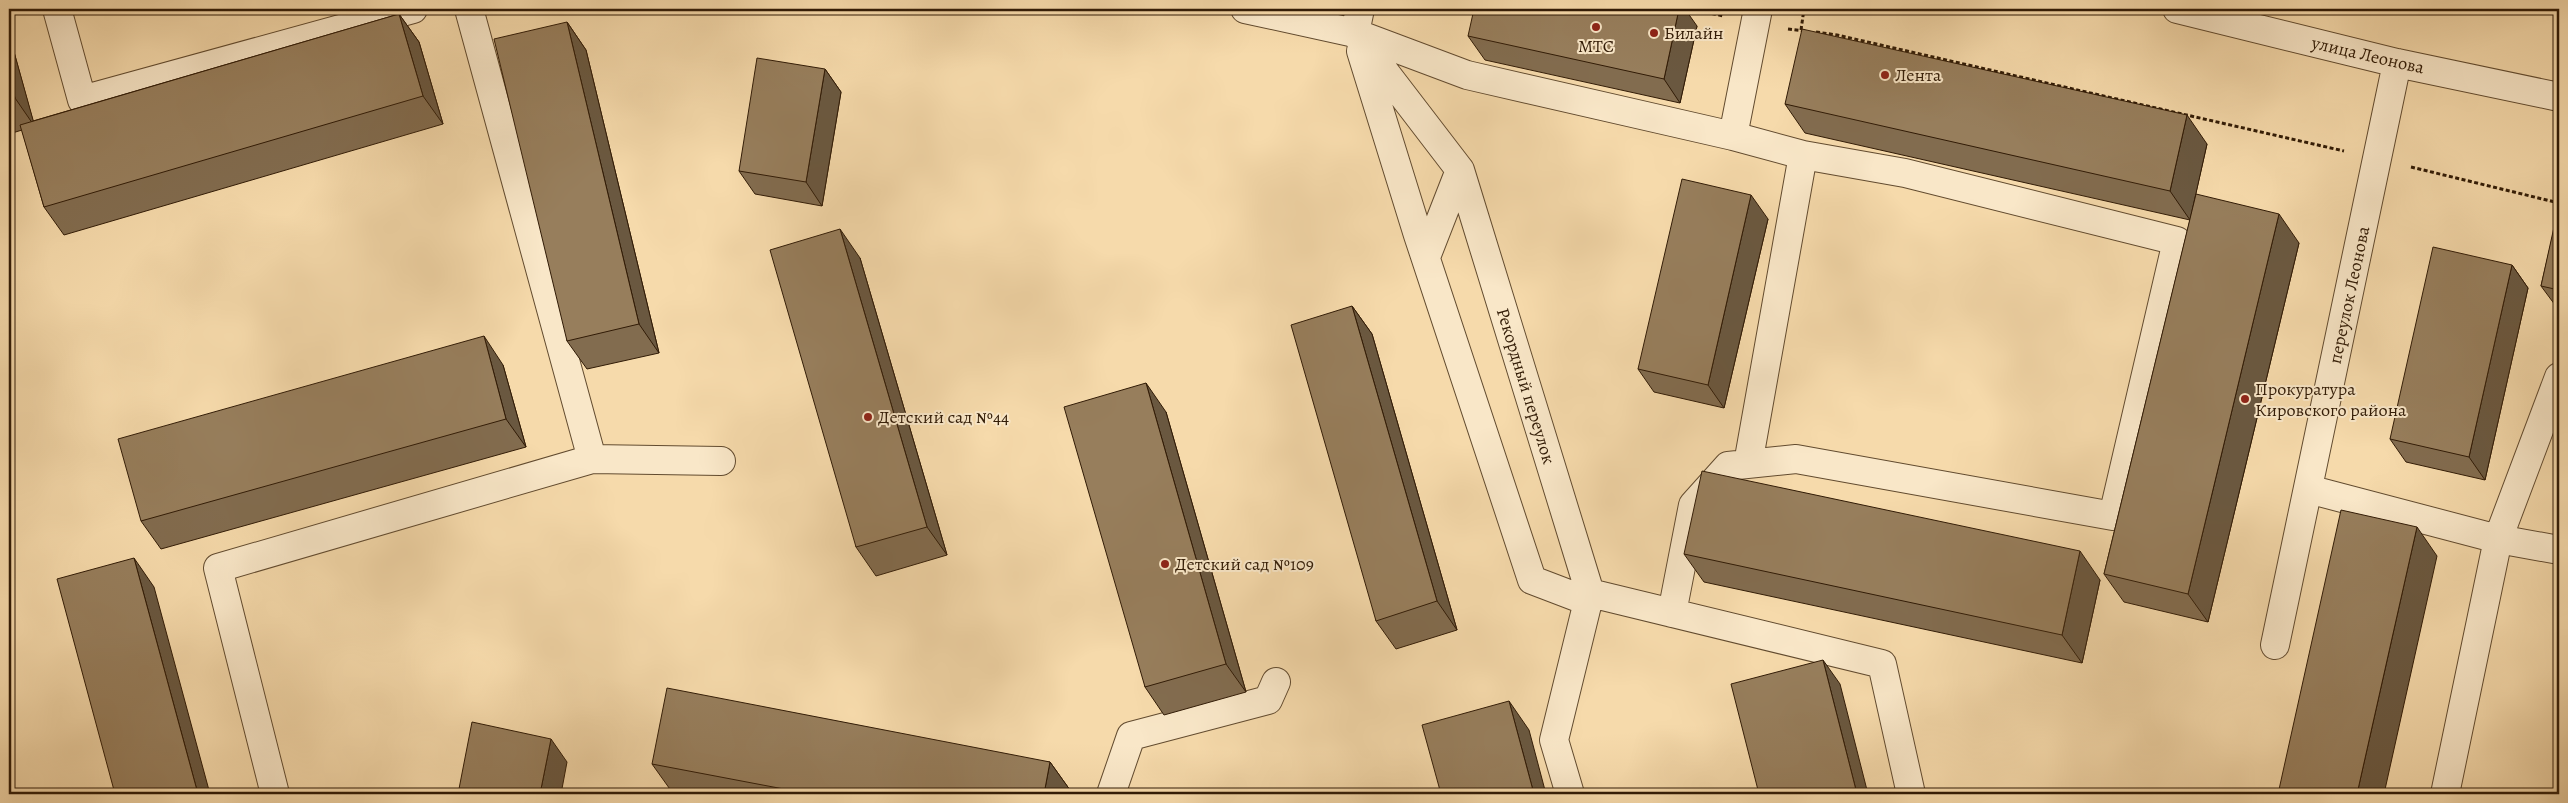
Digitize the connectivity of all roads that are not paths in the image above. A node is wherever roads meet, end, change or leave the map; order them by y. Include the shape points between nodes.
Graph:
1 (58, 9) edge
2 (413, 9) edge
3 (469, 9) edge
4 (1245, 9) edge
5 (2177, 9) edge
6 (1757, 17) edge
7 (1358, 21) edge
8 (2397, 63) junction
9 (2559, 97) edge
10 (1733, 136) junction
11 (1803, 155) junction
12 (1460, 170) junction
13 (1426, 257) junction
14 (2559, 377) edge
15 (592, 459) junction
16 (721, 461) dead end
17 (1748, 464) junction
18 (2308, 489) junction
19 (2498, 539) junction
20 (2559, 550) edge
21 (1588, 597) junction
22 (1672, 613) junction
23 (2275, 645) dead end
24 (1276, 682) dead end
25 (275, 794) edge
26 (1110, 794) edge
27 (1570, 794) edge
28 (1911, 794) edge
29 (2445, 794) edge

1 - 2 street via 82,100
3 - 15 street
4 - 7 street
5 - 8 street, улица Леонова
6 - 10 street
7 - 10 street via 1467,75
7 - 12 street, Рекордный переулок
7 - 13 street
8 - 9 street, улица Леонова
8 - 18 street, переулок Леонова
10 - 11 street
11 - 17 street
11 - 17 street via 1905,172 2177,241 2113,516 1796,459
12 - 13 street
12 - 21 street, Рекордный переулок
13 - 21 street via 1532,580
14 - 19 street
15 - 16 street
15 - 25 street via 218,568
17 - 22 street via 1728,466 1694,505
18 - 19 street
18 - 23 street, переулок Леонова
19 - 20 street
19 - 29 street
21 - 22 street
21 - 27 street via 1554,740
22 - 28 street via 1882,664
24 - 26 street via 1268,700 1131,736

